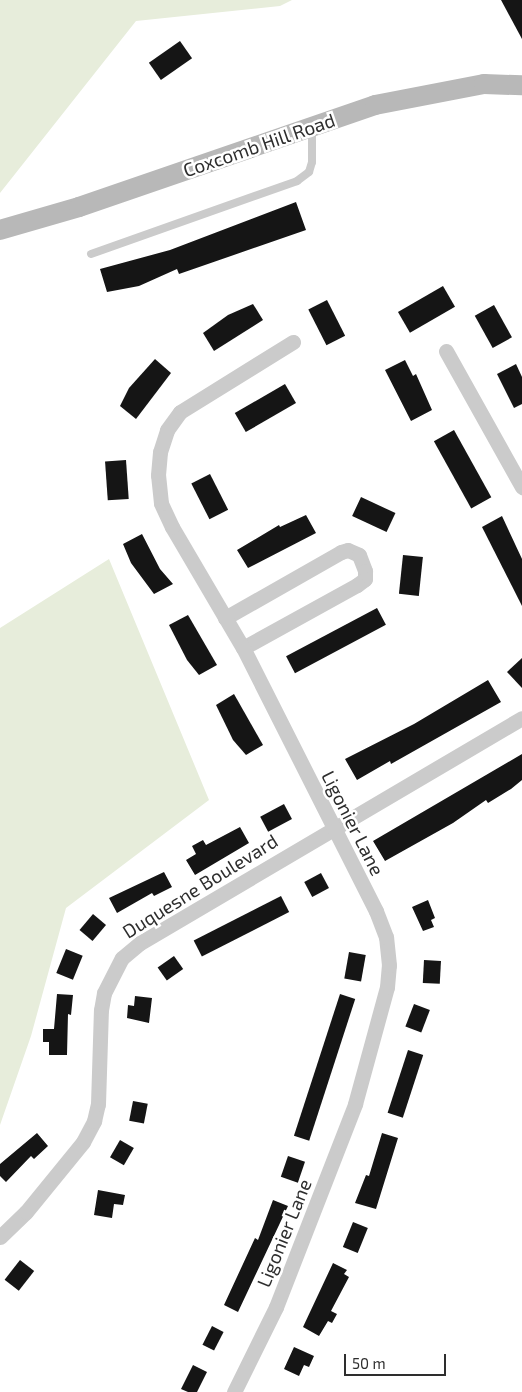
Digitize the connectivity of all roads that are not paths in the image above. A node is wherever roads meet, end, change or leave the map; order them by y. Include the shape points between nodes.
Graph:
1 (522, 85) edge
2 (312, 126) junction
3 (0, 230) edge
4 (91, 254) dead end
5 (293, 342) dead end
6 (446, 351) dead end
7 (522, 487) edge
8 (225, 618) junction
9 (242, 648) junction
10 (522, 718) edge
11 (333, 829) junction
12 (0, 1237) edge
13 (234, 1392) edge

1 - 2 main road, Coxcomb Hill Road via 484,84 445,90 375,105
2 - 3 main road, Coxcomb Hill Road via 79,207
2 - 4 lane via 312,162 309,172 297,181
5 - 8 street, Ligonier Lane via 180,412 167,430 160,452 161,503
6 - 7 street
8 - 9 street, Ligonier Lane
8 - 9 street via 341,552 348,550 359,555 366,571 365,579
9 - 11 street, Ligonier Lane
10 - 11 street, Duquesne Boulevard via 401,792
11 - 12 street, Duquesne Boulevard via 140,943 122,958 104,993 98,1104 94,1121 83,1142 26,1212
11 - 13 street, Ligonier Lane via 386,938 387,987 355,1104 317,1207 276,1307

